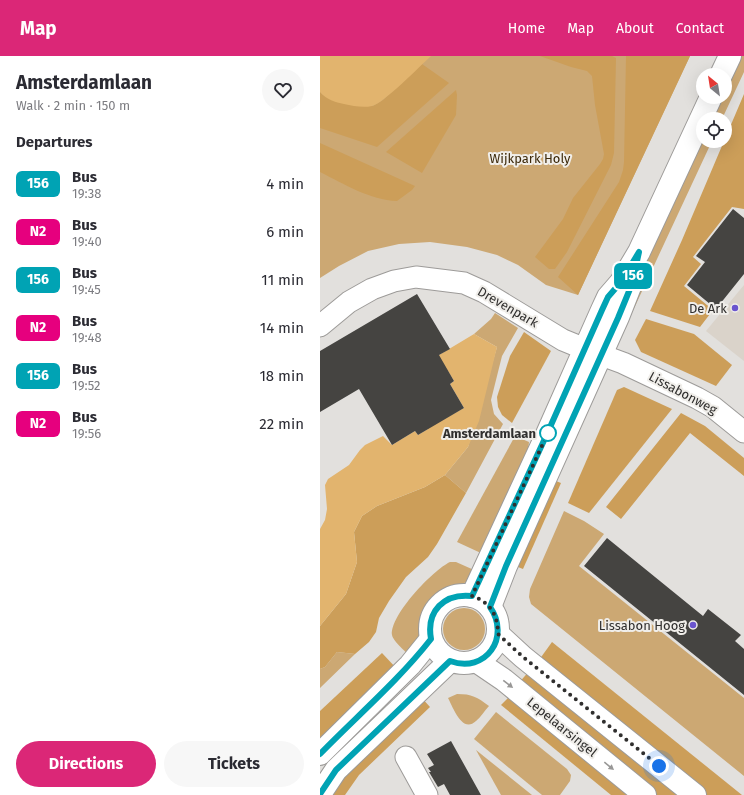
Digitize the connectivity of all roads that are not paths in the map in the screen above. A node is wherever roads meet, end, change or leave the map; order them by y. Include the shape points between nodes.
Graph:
1 (730, 56) edge
2 (725, 68) edge
3 (708, 104) edge
4 (320, 326) edge
5 (601, 355) junction
6 (744, 432) edge
7 (481, 601) junction
8 (498, 634) junction
9 (431, 639) junction
10 (450, 661) junction
11 (476, 661) junction
12 (320, 754) edge
13 (406, 757) dead end
14 (320, 794) edge
15 (427, 795) edge
16 (645, 795) edge
17 (695, 795) edge

1 - 2 street
3 - 5 street via 639,252 621,282 608,297
4 - 5 street, Drevenpark via 349,302 372,289 416,276 464,284 484,292 563,340
5 - 6 street, Lissabonweg via 697,398 713,407
5 - 7 street via 547,434
7 - 8 street via 497,619
7 - 9 street via 460,595 443,602 430,621
8 - 11 street via 491,651
8 - 17 street
9 - 10 street via 438,652
9 - 12 street via 410,665
10 - 11 street via 463,664
10 - 14 street via 336,770
11 -> 16 street, Lepelaarsingel
13 - 15 street

